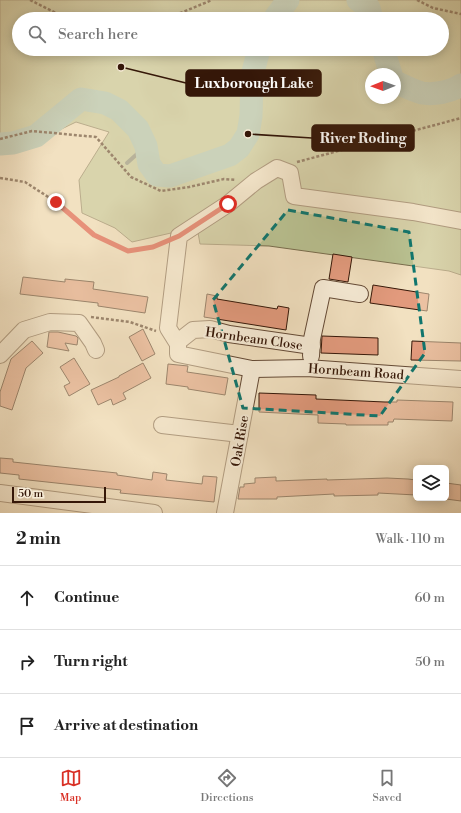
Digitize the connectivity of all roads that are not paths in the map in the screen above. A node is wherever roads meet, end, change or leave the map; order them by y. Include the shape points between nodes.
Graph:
1 (461, 221) edge
2 (360, 294) dead end
3 (176, 341) junction
4 (312, 346) junction
5 (96, 350) dead end
6 (0, 355) edge
7 (311, 368) junction
8 (252, 369) junction
9 (461, 379) edge
10 (162, 425) dead end
11 (240, 434) junction
12 (0, 493) edge
13 (154, 513) edge
14 (225, 513) edge

1 - 3 street via 294,196 290,173 277,168 179,236 168,328
2 - 4 street via 323,288
3 - 4 street, Hornbeam Close via 193,330 210,330
3 - 8 street via 178,354
4 - 7 street
5 - 6 street via 79,322 50,322 24,330
7 - 8 street, Hornbeam Road
7 - 9 street, Hornbeam Road
8 - 11 street, Oak Rise
10 - 11 street
11 - 14 street, Oak Rise
12 - 13 street

